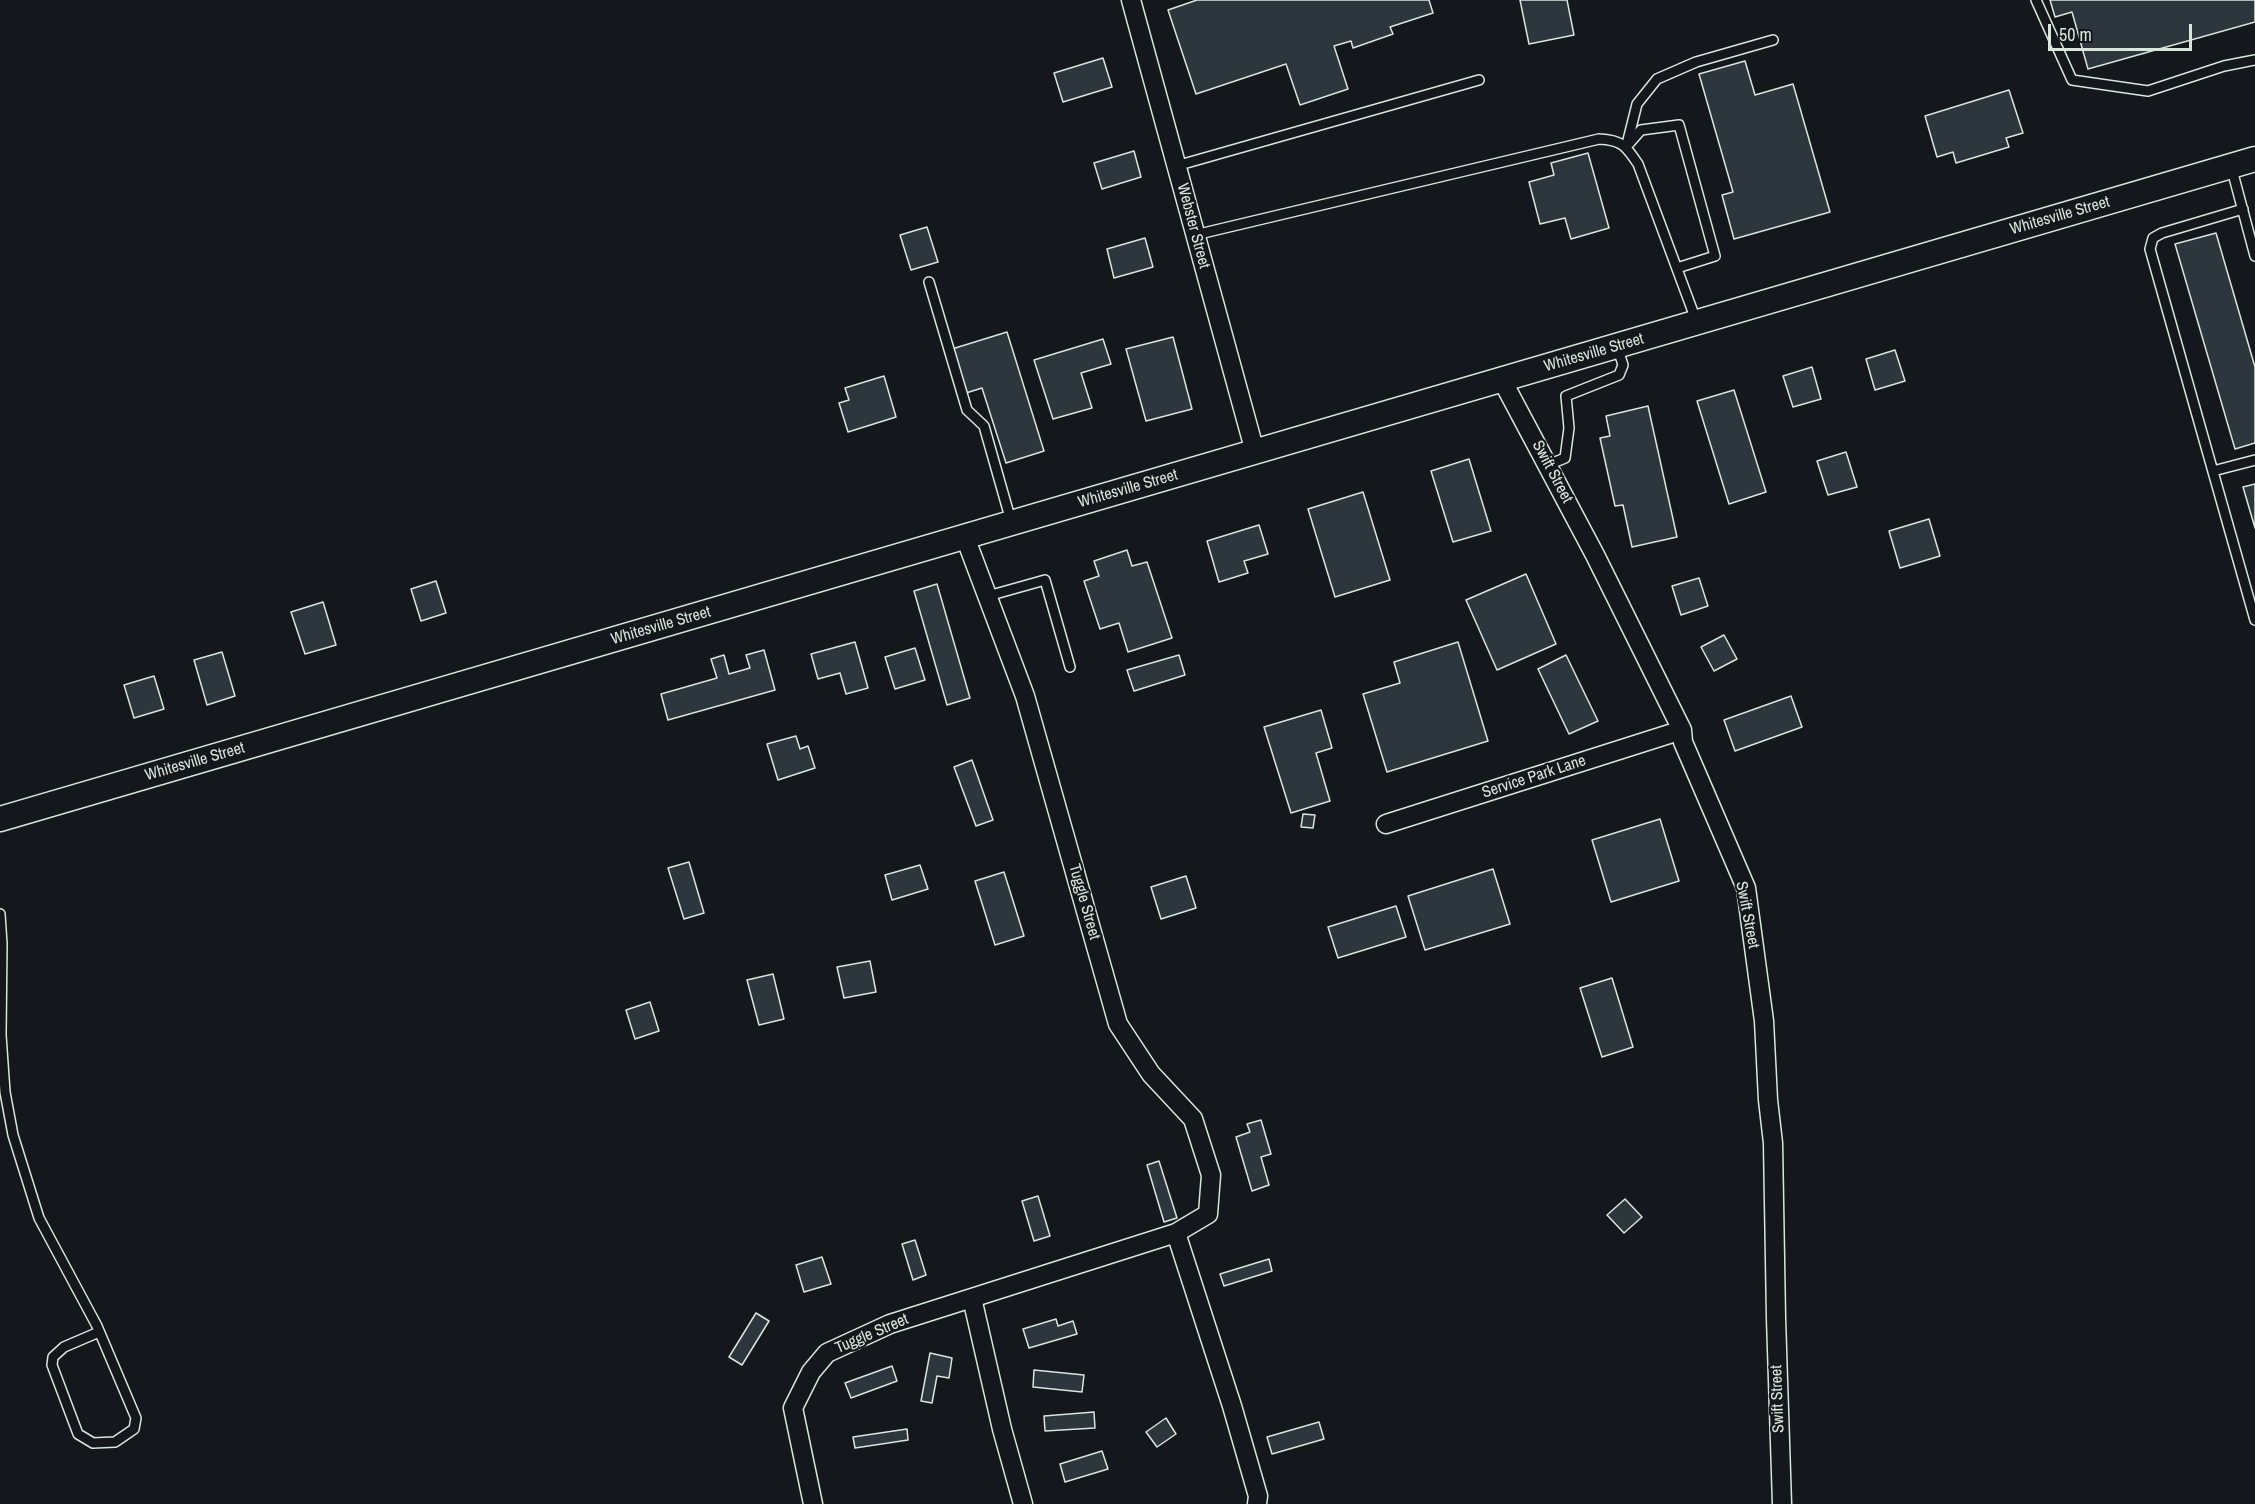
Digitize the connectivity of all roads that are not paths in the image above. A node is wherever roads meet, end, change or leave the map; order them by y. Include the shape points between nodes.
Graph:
1 (1131, 0) edge
2 (2036, 0) edge
3 (1773, 40) dead end
4 (2255, 60) edge
5 (1479, 80) dead end
6 (1626, 147) junction
7 (2255, 159) edge
8 (1176, 166) junction
9 (2231, 166) junction
10 (2243, 209) junction
11 (1195, 235) junction
12 (2255, 256) edge
13 (1677, 268) junction
14 (929, 282) dead end
15 (1697, 322) junction
16 (1617, 346) junction
17 (1502, 380) junction
18 (1255, 452) junction
19 (2255, 460) edge
20 (1548, 465) junction
21 (2213, 471) junction
22 (1011, 523) junction
23 (965, 537) junction
24 (988, 596) junction
25 (2255, 620) edge
26 (1070, 667) dead end
27 (1682, 730) junction
28 (0, 819) edge
29 (1386, 824) dead end
30 (0, 914) edge
31 (1176, 1233) junction
32 (972, 1298) junction
33 (99, 1332) junction
34 (813, 1504) edge
35 (1023, 1504) edge
36 (1257, 1504) edge
37 (1782, 1504) edge

1 - 8 street, Webster Street
2 - 4 lane via 2072,81 2148,91
3 - 6 lane via 1696,62 1657,79 1637,104
5 - 8 lane
6 - 11 lane via 1615,140 1599,139
6 - 13 lane via 1638,164
6 - 13 lane via 1641,130 1679,125 1715,256
7 - 9 main road, Whitesville Street
8 - 11 street, Webster Street
9 - 10 lane
9 - 15 main road, Whitesville Street
10 - 12 lane
10 - 21 lane via 2162,233 2153,238 2150,249
11 - 18 street, Webster Street
13 - 15 lane
14 - 22 lane via 967,410 984,426
15 - 16 main road, Whitesville Street
16 - 17 main road, Whitesville Street
16 - 20 lane via 1623,366 1619,375 1566,396 1569,428 1565,458
17 - 18 main road, Whitesville Street
17 - 20 street, Swift Street
18 - 22 main road, Whitesville Street
19 - 21 lane
20 - 27 street, Swift Street
21 - 25 lane
22 - 23 main road, Whitesville Street
23 - 24 street, Tuggle Street
23 - 28 main road, Whitesville Street
24 - 26 lane via 1045,580
24 - 31 street, Tuggle Street via 1025,696 1119,1024 1152,1074 1193,1119 1211,1175 1208,1214
27 - 29 street, Service Park Lane
27 - 37 street, Swift Street via 1683,742 1746,888 1764,1021 1773,1143
30 - 33 lane via 1,1035 13,1135 39,1218
31 - 32 street, Tuggle Street
31 - 36 street via 1232,1406
32 - 34 street, Tuggle Street via 890,1324 827,1353 811,1372 793,1408
32 - 35 street
33 - 33 lane via 136,1418 134,1429 115,1442 93,1443 78,1434 52,1365 53,1357 64,1347

